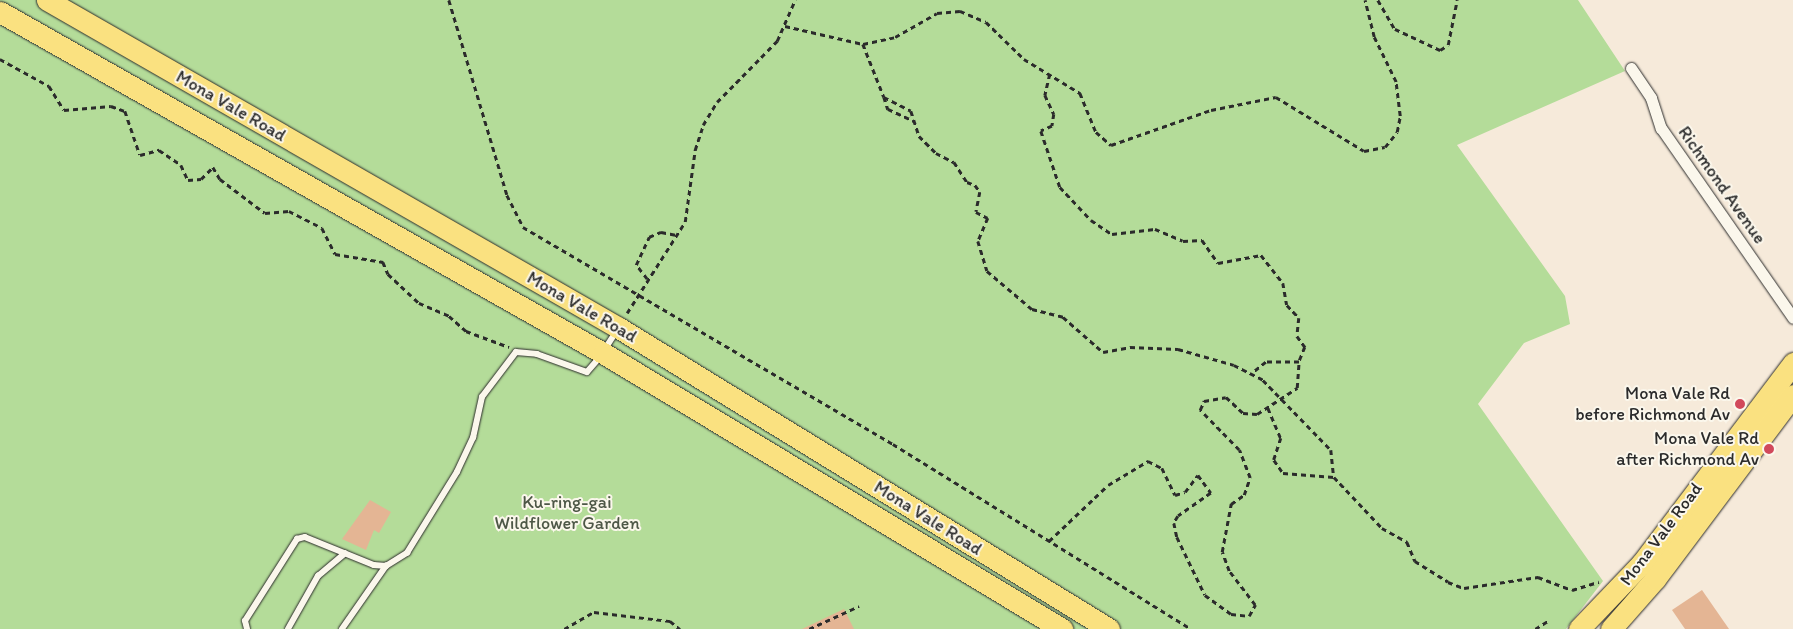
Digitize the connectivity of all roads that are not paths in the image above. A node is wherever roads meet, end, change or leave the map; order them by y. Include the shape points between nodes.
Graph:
1 (47, 0) edge
2 (0, 12) edge
3 (1631, 68) dead end
4 (1793, 318) edge
5 (619, 328) junction
6 (603, 353) junction
7 (1793, 364) edge
8 (1793, 395) edge
9 (345, 553) junction
10 (386, 566) junction
11 (247, 629) edge
12 (288, 629) edge
13 (342, 629) edge
14 (1062, 629) edge
15 (1108, 629) edge
16 (1579, 629) edge
17 (1611, 629) edge

1 - 5 highway, Mona Vale Road
2 - 6 highway, Mona Vale Road
3 - 4 street, Richmond Avenue via 1652,98 1661,128
5 - 6 lane
5 - 15 highway, Mona Vale Road
6 - 10 lane via 587,372 537,354 516,352 482,396 473,438 457,472 407,553
6 - 14 highway, Mona Vale Road
7 - 16 highway, Mona Vale Road via 1642,563
8 - 17 highway, Mona Vale Road via 1656,579
9 - 10 lane
9 - 11 lane via 305,537 297,539 245,621
9 - 12 lane via 318,576
10 - 13 lane

